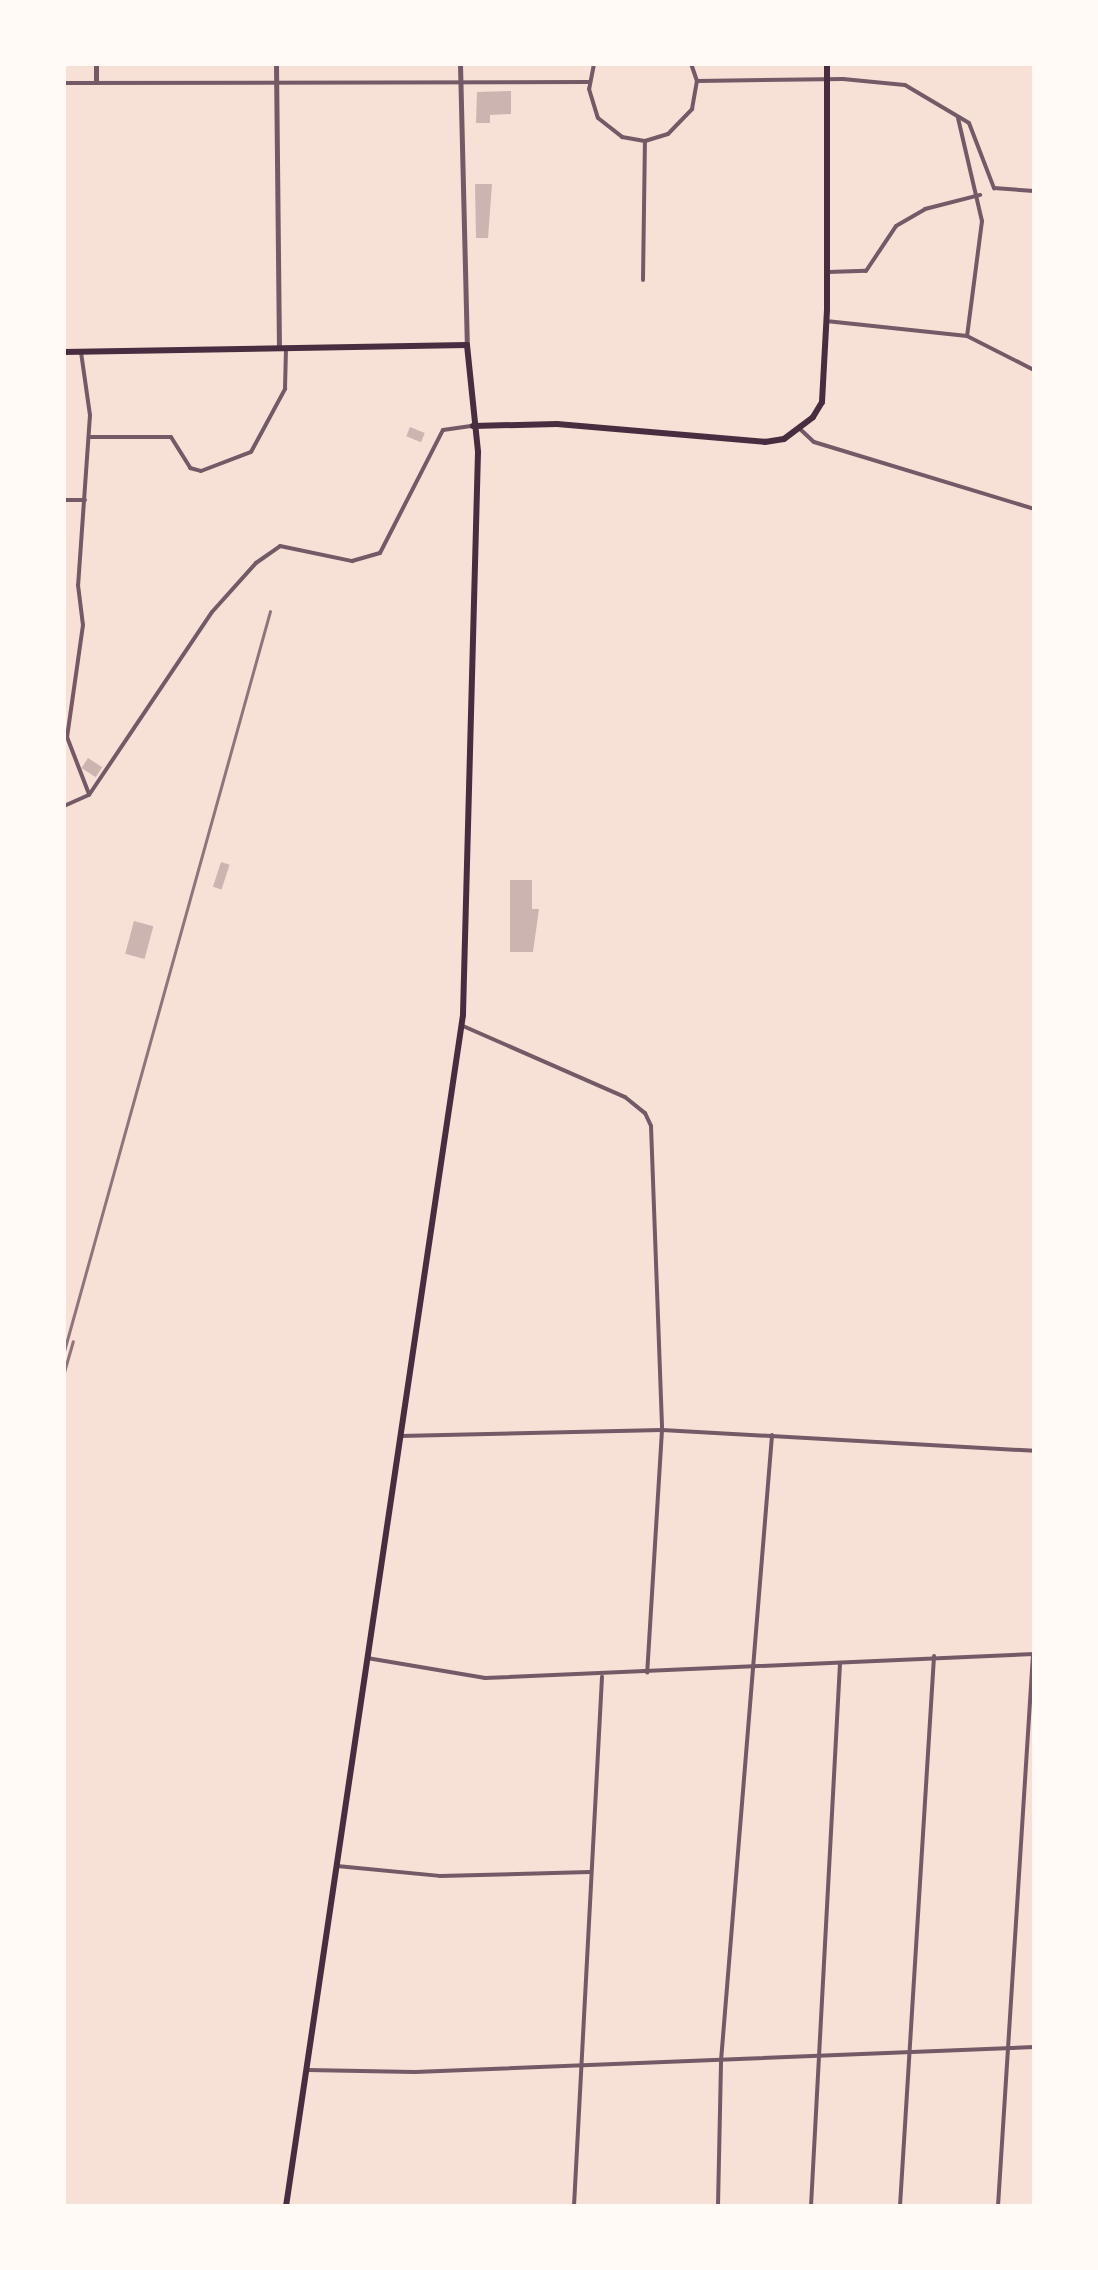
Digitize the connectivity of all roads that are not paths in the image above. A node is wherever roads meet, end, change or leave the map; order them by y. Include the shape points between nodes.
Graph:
1 (96, 64) edge
2 (276, 64) edge
3 (460, 64) edge
4 (594, 64) edge
5 (691, 64) edge
6 (827, 64) edge
7 (827, 79) junction
8 (461, 81) junction
9 (697, 81) junction
10 (96, 82) junction
11 (589, 82) junction
12 (64, 83) edge
13 (275, 83) junction
14 (958, 118) junction
15 (645, 141) junction
16 (1034, 191) edge
17 (980, 195) junction
18 (828, 272) junction
19 (643, 280) dead end
20 (826, 321) junction
21 (967, 336) junction
22 (467, 345) junction
23 (282, 347) junction
24 (64, 352) edge
25 (81, 352) junction
26 (1034, 370) edge
27 (473, 426) junction
28 (800, 429) junction
29 (90, 437) junction
30 (64, 500) edge
31 (85, 500) junction
32 (1034, 509) edge
33 (89, 795) junction
34 (64, 806) edge
35 (461, 1025) junction
36 (662, 1430) junction
37 (772, 1435) junction
38 (400, 1436) junction
39 (1034, 1451) edge
40 (1034, 1654) edge
41 (934, 1656) junction
42 (367, 1658) junction
43 (840, 1663) junction
44 (749, 1669) junction
45 (647, 1673) junction
46 (602, 1677) junction
47 (336, 1866) junction
48 (590, 1872) junction
49 (1034, 2047) edge
50 (1007, 2050) junction
51 (907, 2055) junction
52 (817, 2057) junction
53 (721, 2061) junction
54 (584, 2064) junction
55 (305, 2070) junction
56 (286, 2206) edge
57 (574, 2206) edge
58 (718, 2206) edge
59 (811, 2206) edge
60 (900, 2206) edge
61 (998, 2206) edge

1 - 10 street
2 - 13 street
3 - 8 street
4 - 11 street
5 - 9 street
6 - 7 main road
7 - 9 street
7 - 14 street via 905,85
7 - 18 main road
8 - 11 street
8 - 13 street
8 - 22 street
9 - 15 street via 692,109 682,124
10 - 12 street
10 - 13 street
11 - 15 street via 592,104 609,129
13 - 23 street
14 - 16 street via 969,123 994,188
14 - 17 street
15 - 19 street
17 - 18 street via 925,209 896,226 866,271
17 - 21 street via 981,254
18 - 20 main road
20 - 21 street
20 - 28 main road via 822,402
21 - 26 street
22 - 23 main road
22 - 27 main road
23 - 25 main road
23 - 29 street via 285,389 251,452 201,471 190,468 171,437
24 - 25 main road
25 - 29 street
27 - 28 main road via 557,424 728,442 784,439
27 - 33 street via 443,430 380,553 352,561 280,546 256,563 212,612
27 - 35 main road via 478,452
28 - 32 street via 814,442
29 - 31 street
30 - 31 street
31 - 33 street via 78,585 83,625 67,737
33 - 34 street
35 - 36 street via 625,1097 645,1113 651,1126
35 - 38 main road
36 - 37 street
36 - 38 street
36 - 45 street
37 - 39 street
37 - 44 street
38 - 42 main road
40 - 41 street
40 - 50 street
41 - 43 street
41 - 51 street
42 - 46 street via 485,1678
42 - 47 main road
43 - 44 street
43 - 52 street
44 - 45 street
44 - 53 street
45 - 46 street
46 - 48 street
47 - 48 street via 440,1876
47 - 55 main road
48 - 54 street
49 - 50 street
50 - 51 street
50 - 61 street
51 - 52 street
51 - 60 street
52 - 53 street
52 - 59 street
53 - 54 street
53 - 58 street
54 - 55 street via 415,2072
54 - 57 street
55 - 56 main road

